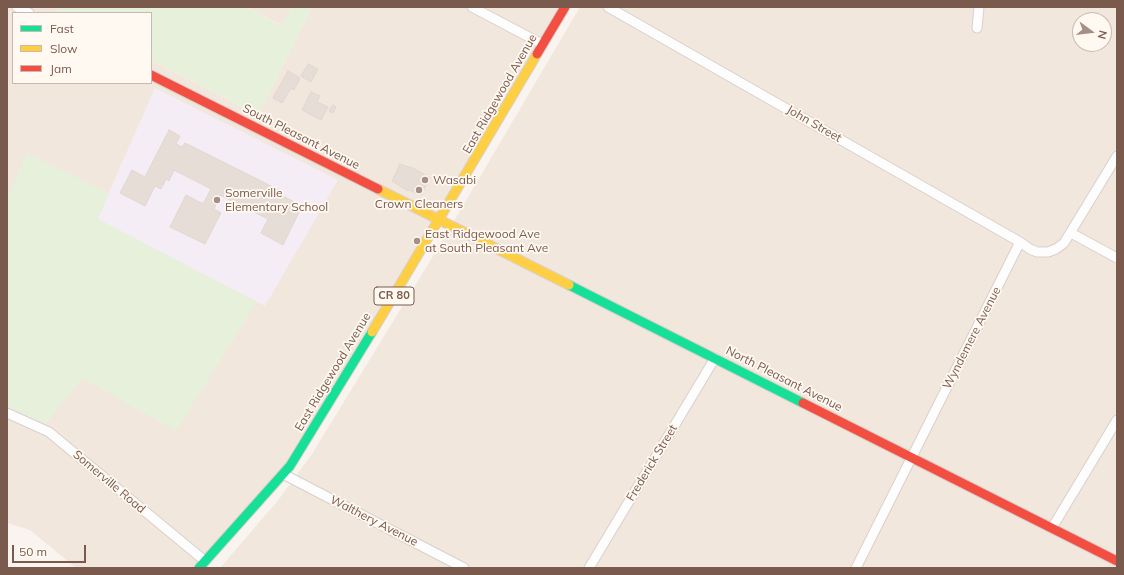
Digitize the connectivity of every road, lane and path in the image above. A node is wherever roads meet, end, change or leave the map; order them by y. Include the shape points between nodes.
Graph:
1 (17, 7) edge
2 (472, 7) edge
3 (564, 7) edge
4 (608, 7) edge
5 (979, 7) edge
6 (27, 12) edge
7 (977, 28) dead end
8 (542, 44) junction
9 (152, 76) edge
10 (1117, 156) edge
11 (440, 220) junction
12 (1071, 233) junction
13 (1020, 242) junction
14 (1117, 258) edge
15 (715, 358) junction
16 (7, 413) edge
17 (1117, 420) edge
18 (912, 457) junction
19 (283, 474) junction
20 (1052, 528) junction
21 (1117, 561) edge
22 (203, 565) edge
23 (464, 568) edge
24 (589, 568) edge
25 (856, 568) edge

1 - 6 street
2 - 8 street
3 - 8 street, East Ridgewood Avenue / CR 80
4 - 13 street, John Street
5 - 7 street
8 - 11 street, East Ridgewood Avenue / CR 80
9 - 11 street, South Pleasant Avenue
10 - 12 street
11 - 15 street, North Pleasant Avenue
11 - 19 street, East Ridgewood Avenue / CR 80
12 - 13 street via 1064,243 1048,252 1030,249
12 - 14 street
13 - 18 street, Wyndemere Avenue
15 - 18 street, North Pleasant Avenue
15 - 24 street, Frederick Street
16 - 22 street, Somerville Road via 49,432
17 - 20 street
18 - 20 street, North Pleasant Avenue
18 - 25 street, Wyndemere Avenue
19 - 22 street, East Ridgewood Avenue / CR 80
19 - 23 street, Walthery Avenue
20 - 21 street, North Pleasant Avenue

